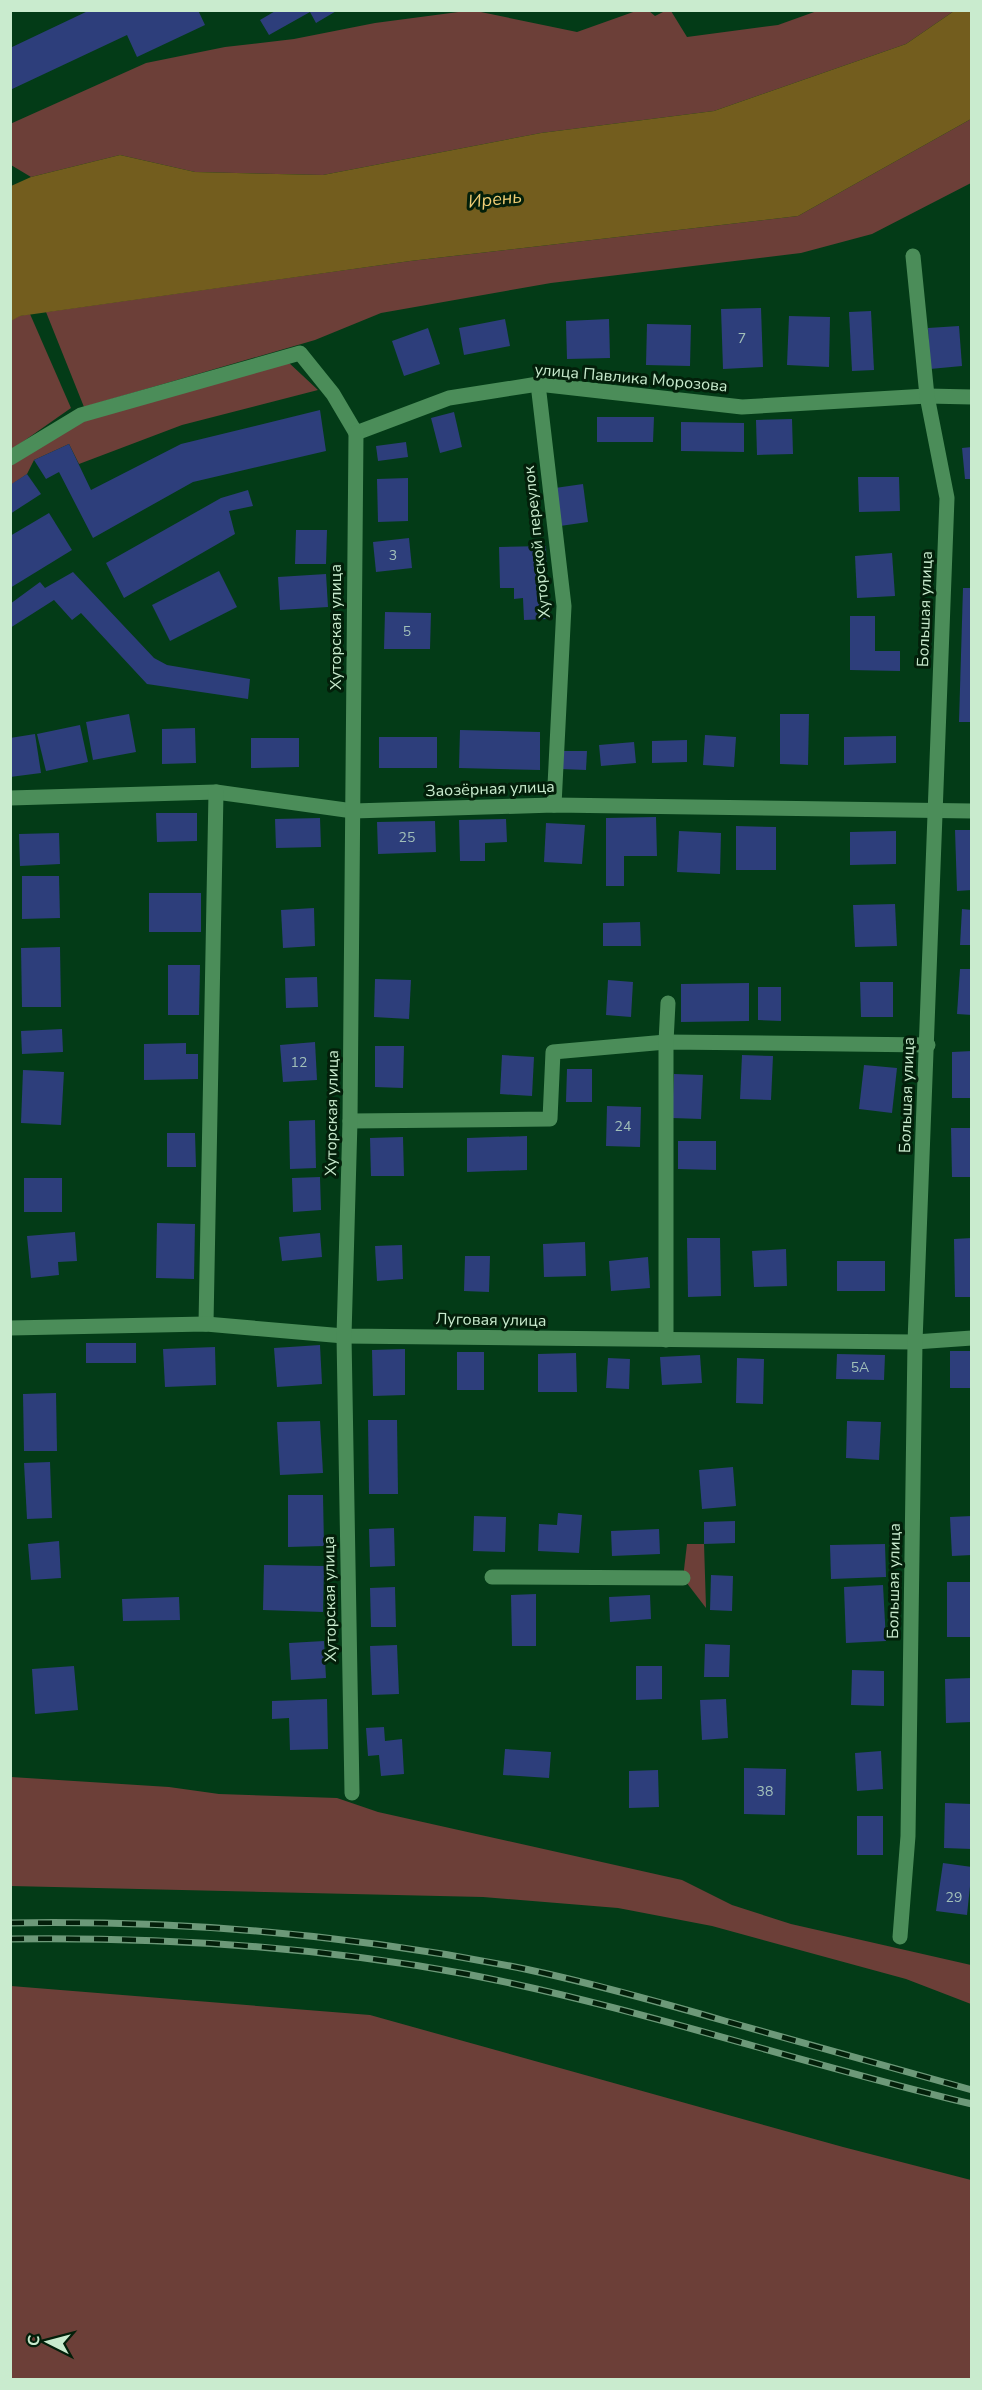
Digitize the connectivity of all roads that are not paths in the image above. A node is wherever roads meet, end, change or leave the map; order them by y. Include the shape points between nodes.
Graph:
1 (913, 256) dead end
2 (538, 384) junction
3 (927, 396) junction
4 (972, 397) edge
5 (356, 433) junction
6 (10, 458) edge
7 (216, 792) junction
8 (10, 798) edge
9 (554, 805) junction
10 (934, 810) junction
11 (353, 811) junction
12 (972, 811) edge
13 (668, 1003) dead end
14 (666, 1042) junction
15 (928, 1045) junction
16 (350, 1121) junction
17 (207, 1324) junction
18 (10, 1328) edge
19 (344, 1336) junction
20 (972, 1338) edge
21 (666, 1340) junction
22 (915, 1342) junction
23 (492, 1577) dead end
24 (683, 1578) dead end
25 (352, 1793) dead end
26 (900, 1937) dead end

1 - 3 street, Большая улица
2 - 3 street, улица Павлика Морозова via 742,407
2 - 5 street, улица Павлика Морозова via 448,398
2 - 9 street, Хуторской переулок via 564,606
3 - 4 street, улица Павлика Морозова
3 - 10 street, Большая улица via 947,498
5 - 6 street via 333,394 300,353 81,415
5 - 11 street, Хуторская улица
7 - 8 street, Заозёрная улица
7 - 11 street, Заозёрная улица
7 - 17 street
9 - 10 street, Заозёрная улица
9 - 11 street, Заозёрная улица
10 - 12 street, Заозёрная улица
10 - 15 street, Большая улица
11 - 16 street, Хуторская улица
13 - 14 street
14 - 15 street
14 - 16 street via 553,1052 550,1119
14 - 21 street
15 - 22 street, Большая улица
16 - 19 street, Хуторская улица
17 - 18 street, Луговая улица
17 - 19 street, Луговая улица
19 - 21 street, Луговая улица
19 - 25 street, Хуторская улица
20 - 22 street, Луговая улица
21 - 22 street, Луговая улица
22 - 26 street, Большая улица via 909,1798
23 - 24 street

